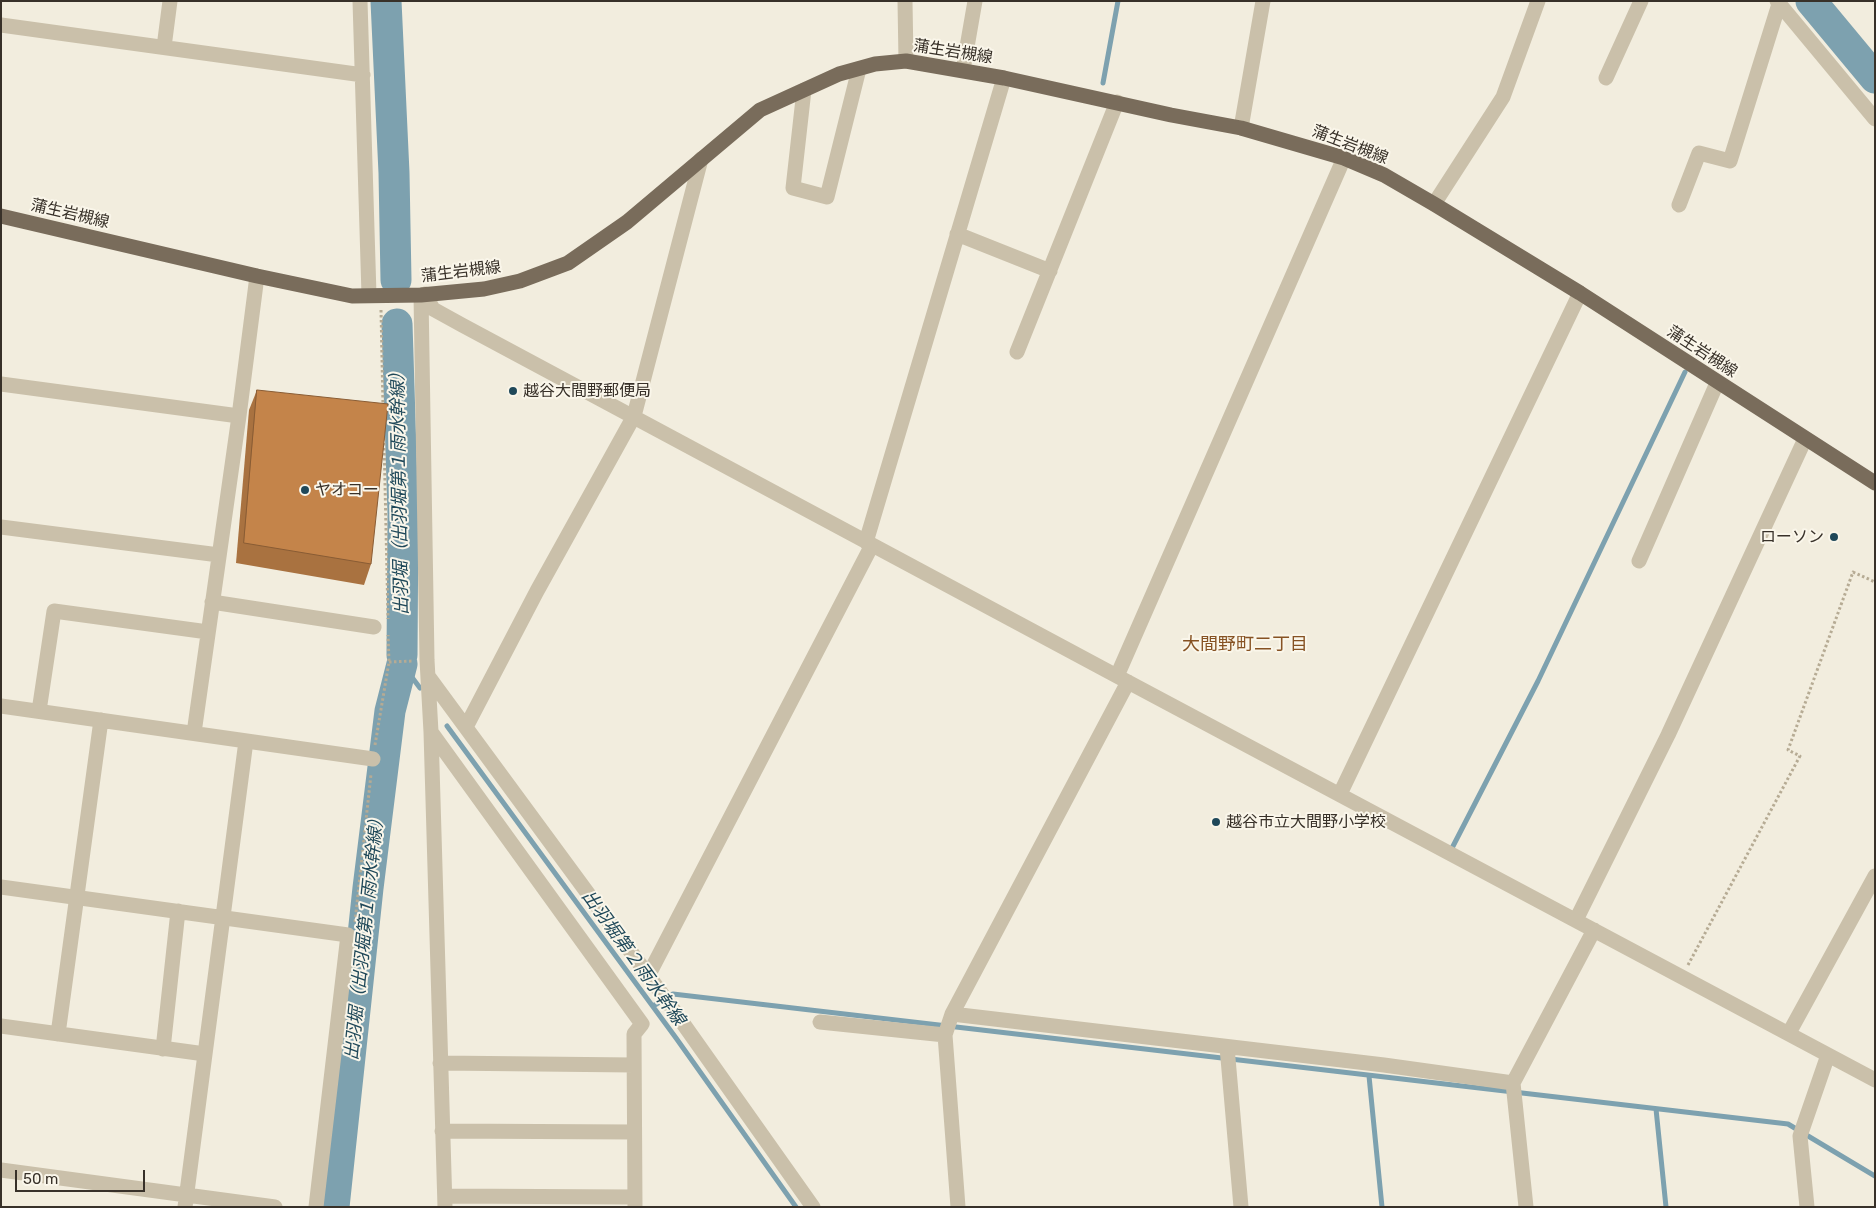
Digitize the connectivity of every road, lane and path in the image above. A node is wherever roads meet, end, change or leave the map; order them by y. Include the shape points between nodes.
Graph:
1 (170, 1) edge
2 (360, 1) edge
3 (905, 1) edge
4 (975, 1) edge
5 (1263, 1) edge
6 (1538, 1) edge
7 (1641, 1) edge
8 (1778, 2) edge
9 (1, 25) edge
10 (164, 48) junction
11 (906, 61) junction
12 (859, 69) junction
13 (963, 70) junction
14 (363, 75) junction
15 (1004, 78) junction
16 (1606, 78) dead end
17 (804, 90) junction
18 (1118, 102) junction
19 (1875, 119) edge
20 (1241, 128) junction
21 (1344, 158) junction
22 (701, 159) junction
23 (1434, 204) junction
24 (1679, 205) dead end
25 (1, 216) edge
26 (957, 234) junction
27 (1050, 271) junction
28 (257, 276) junction
29 (1580, 293) junction
30 (375, 295) junction
31 (423, 295) junction
32 (1017, 352) dead end
33 (1717, 383) junction
34 (1, 384) edge
35 (383, 414) edge
36 (239, 416) junction
37 (634, 416) junction
38 (384, 434) edge
39 (1806, 439) junction
40 (1875, 483) edge
41 (1, 527) edge
42 (869, 543) junction
43 (219, 556) junction
44 (1639, 561) dead end
45 (1875, 582) edge
46 (212, 602) junction
47 (384, 627) junction
48 (208, 632) junction
49 (427, 660) junction
50 (389, 662) junction
51 (428, 676) junction
52 (1122, 679) junction
53 (1, 706) edge
54 (39, 711) junction
55 (100, 720) junction
56 (466, 727) junction
57 (431, 732) junction
58 (194, 733) junction
59 (246, 741) junction
60 (373, 759) junction
61 (1340, 794) junction
62 (1875, 876) edge
63 (1, 887) edge
64 (77, 897) junction
65 (178, 911) junction
66 (224, 918) junction
67 (1576, 920) junction
68 (1594, 930) junction
69 (348, 935) junction
70 (648, 976) junction
71 (1682, 976) junction
72 (952, 1014) junction
73 (820, 1022) dead end
74 (1, 1026) edge
75 (1788, 1033) junction
76 (58, 1034) junction
77 (945, 1035) junction
78 (1227, 1047) junction
79 (163, 1048) junction
80 (205, 1054) junction
81 (1828, 1055) junction
82 (440, 1063) junction
83 (634, 1065) junction
84 (1875, 1080) edge
85 (1513, 1083) junction
86 (442, 1131) junction
87 (634, 1132) junction
88 (1, 1170) edge
89 (185, 1201) edge
90 (445, 1201) edge
91 (634, 1202) edge
92 (245, 1205) edge
93 (275, 1207) edge
94 (316, 1207) edge
95 (813, 1207) edge
96 (958, 1207) edge
97 (1241, 1207) edge
98 (1526, 1207) edge
99 (1807, 1207) edge

1 - 10 street
2 - 14 street
3 - 11 street
4 - 13 street
5 - 20 street
6 - 23 street via 1503,97
7 - 16 street
8 - 19 street
8 - 24 street via 1730,161 1699,152
9 - 10 street
10 - 14 street
11 - 12 main road, 蒲生岩槻線
11 - 13 main road, 蒲生岩槻線
12 - 17 main road, 蒲生岩槻線
12 - 17 street via 827,197 793,188
13 - 15 main road, 蒲生岩槻線
14 - 30 street
15 - 18 main road, 蒲生岩槻線
15 - 26 street
17 - 22 main road, 蒲生岩槻線 via 760,110
18 - 20 main road, 蒲生岩槻線
18 - 27 street
20 - 21 main road, 蒲生岩槻線
21 - 23 main road, 蒲生岩槻線 via 1384,175
21 - 52 street
22 - 31 main road, 蒲生岩槻線 via 628,222 568,263 520,281 484,289
22 - 37 street
23 - 29 main road, 蒲生岩槻線
25 - 28 main road, 蒲生岩槻線
26 - 27 street
26 - 42 street
27 - 32 street
28 - 30 main road, 蒲生岩槻線 via 352,296
28 - 36 street
29 - 33 main road, 蒲生岩槻線
29 - 61 street
30 - 31 main road, 蒲生岩槻線
30 - 35 path
31 - 37 street via 434,309
31 - 49 street
33 - 39 main road, 蒲生岩槻線
33 - 44 street
34 - 36 street
36 - 43 street
37 - 42 street
37 - 56 street
38 - 47 path
39 - 40 main road, 蒲生岩槻線
39 - 67 street via 1668,734
41 - 43 street
42 - 52 street
42 - 70 street
43 - 46 street
45 - 71 path via 1853,572 1788,750 1800,756
46 - 47 street
46 - 48 street
47 - 50 path
48 - 54 street via 54,611
48 - 58 street
49 - 50 path
49 - 51 street
50 - 60 path
51 - 56 street
51 - 57 street
52 - 61 street
52 - 72 street
53 - 54 street
54 - 55 street
55 - 58 street
55 - 64 street
56 - 70 street
57 - 82 street
57 - 83 street via 642,1024 634,1034
58 - 59 street
59 - 60 street
59 - 66 street
60 - 69 path via 355,926
61 - 67 street
62 - 75 street
63 - 64 street
64 - 65 street
64 - 76 street
65 - 66 street
65 - 79 street
66 - 69 street
66 - 80 street
67 - 68 street
68 - 71 street
68 - 85 street
69 - 94 street
70 - 95 street
71 - 75 street
72 - 77 street
72 - 78 street
73 - 77 street
74 - 76 street
75 - 81 street
76 - 79 street
77 - 96 street
78 - 85 street
78 - 97 street
79 - 80 street
80 - 89 street
81 - 84 street
81 - 99 street via 1800,1136
82 - 83 street
82 - 86 street
83 - 87 street
85 - 98 street
86 - 87 street
86 - 90 street
87 - 91 street
88 - 89 street
89 - 92 street
90 - 91 street
92 - 93 street

